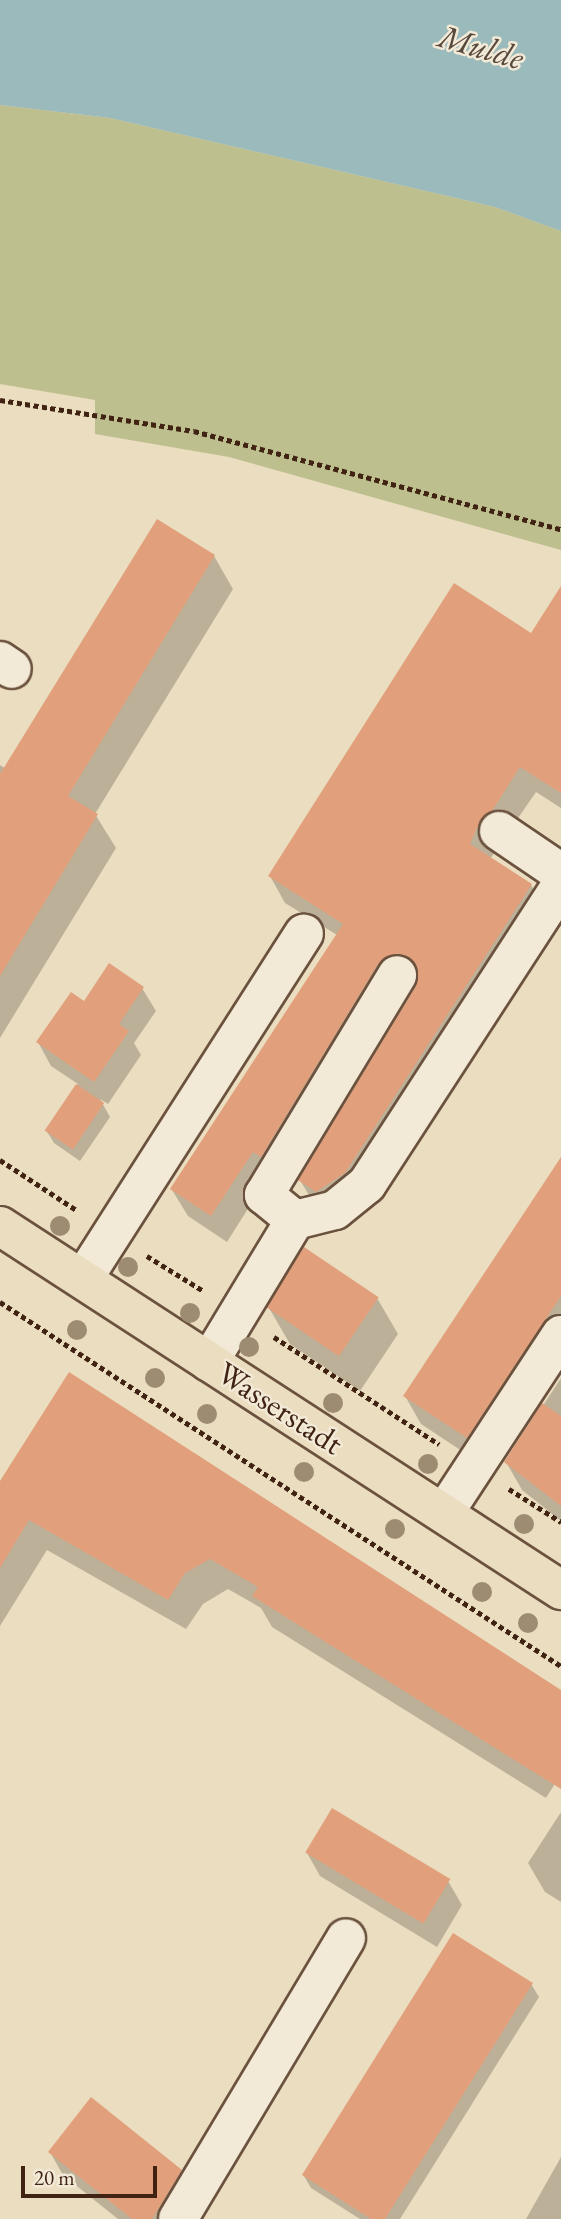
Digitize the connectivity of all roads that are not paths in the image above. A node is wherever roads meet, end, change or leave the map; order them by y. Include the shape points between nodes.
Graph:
1 (499, 831) dead end
2 (561, 873) edge
3 (561, 885) edge
4 (304, 934) dead end
5 (397, 975) dead end
6 (295, 1220) junction
7 (0, 1226) edge
8 (83, 1279) junction
9 (561, 1335) edge
10 (209, 1362) junction
11 (444, 1513) junction
12 (561, 1590) edge
13 (346, 1938) dead end
14 (178, 2219) edge

1 - 2 lane
3 - 6 lane via 367,1184 335,1210
4 - 8 lane
5 - 6 lane via 264,1195
6 - 10 lane
7 - 8 main road, Wasserstadt
8 - 10 main road, Wasserstadt
9 - 11 lane
10 - 11 main road, Wasserstadt
11 - 12 main road, Wasserstadt
13 - 14 lane

